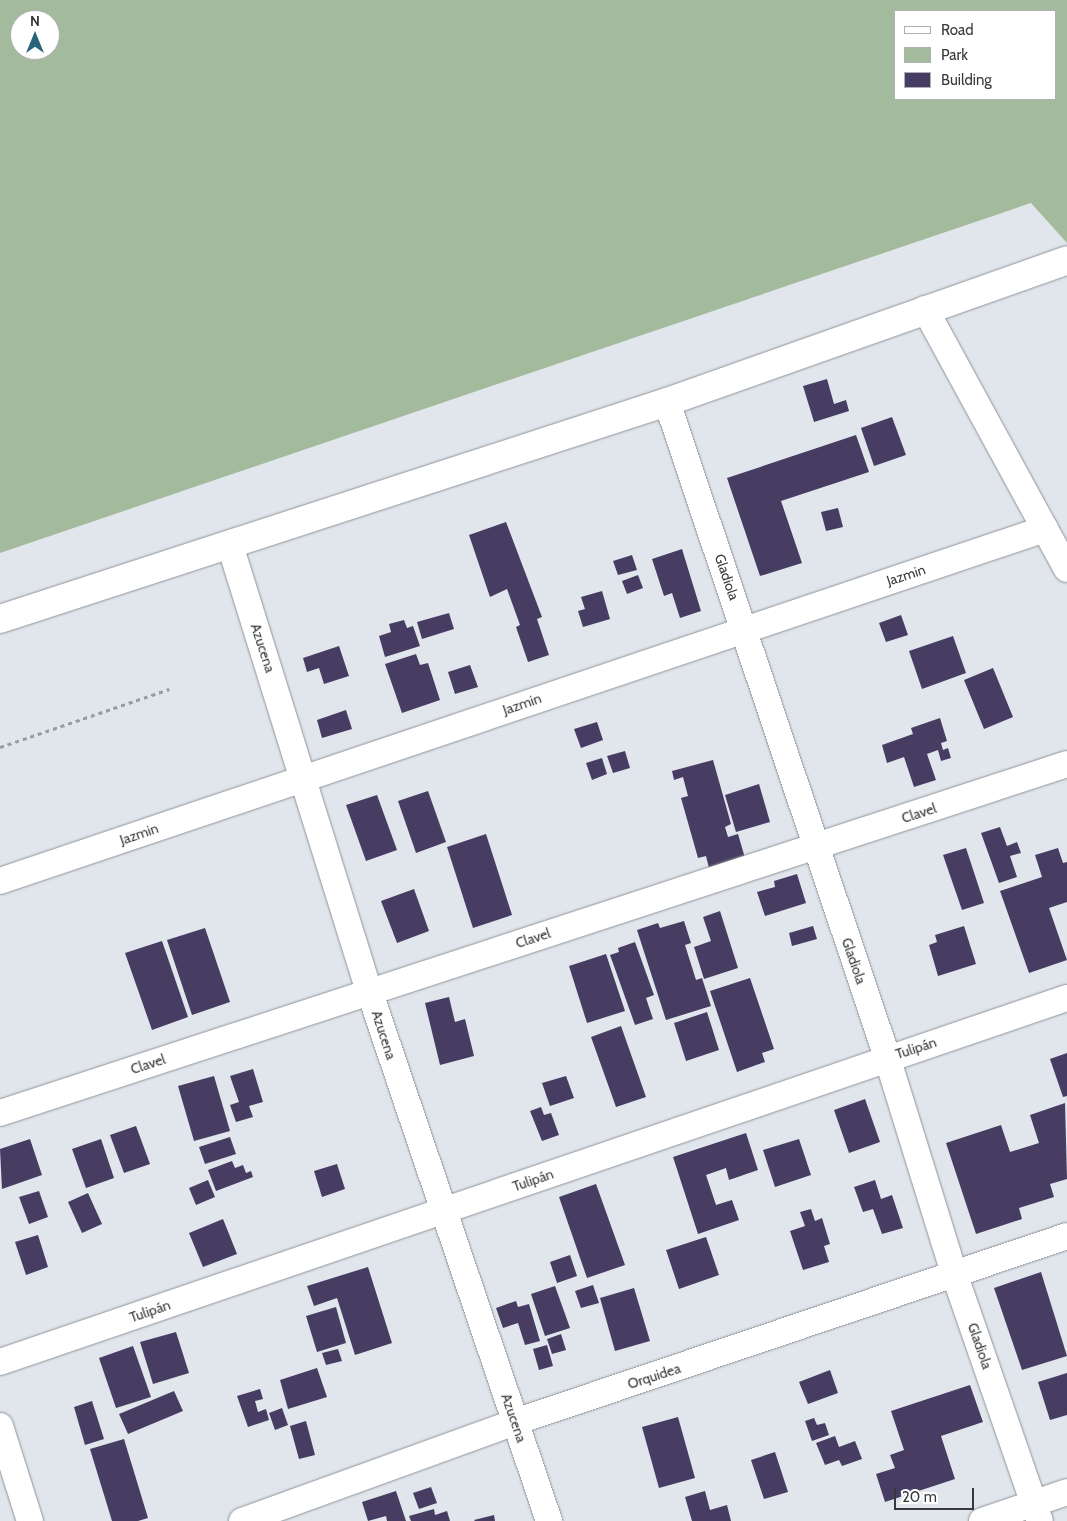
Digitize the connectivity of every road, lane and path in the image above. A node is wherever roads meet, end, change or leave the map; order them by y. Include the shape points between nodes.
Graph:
1 (1067, 260) edge
2 (925, 309) junction
3 (667, 402) junction
4 (1045, 529) junction
5 (230, 545) junction
6 (1067, 569) edge
7 (0, 619) edge
8 (745, 628) junction
9 (169, 689) dead end
10 (0, 747) edge
11 (1067, 764) edge
12 (304, 778) junction
13 (815, 847) junction
14 (0, 881) edge
15 (369, 990) junction
16 (1067, 998) edge
17 (887, 1057) junction
18 (0, 1113) edge
19 (442, 1212) junction
20 (1067, 1236) edge
21 (955, 1276) junction
22 (0, 1362) edge
23 (515, 1422) junction
24 (0, 1426) edge
25 (1067, 1492) edge
26 (1037, 1512) edge
27 (30, 1521) edge
28 (242, 1521) edge
29 (549, 1521) edge
30 (982, 1521) edge

1 - 2 street
2 - 3 street
2 - 4 street
3 - 5 street
3 - 8 street, Gladiola
4 - 6 street
4 - 8 street, Jazmin
5 - 7 street
5 - 12 street, Azucena
8 - 12 street, Jazmin
8 - 13 street, Gladiola
9 - 10 path
11 - 13 street, Clavel
12 - 14 street, Jazmin
12 - 15 street, Azucena
13 - 15 street, Clavel
13 - 17 street, Gladiola
15 - 18 street, Clavel
15 - 19 street, Azucena
16 - 17 street, Tulipán
17 - 19 street, Tulipán
17 - 21 street, Gladiola
19 - 22 street, Tulipán
19 - 23 street, Azucena
20 - 21 street, Orquidea
21 - 23 street, Orquidea
21 - 26 street, Gladiola
23 - 28 street, Orquidea
23 - 29 street, Azucena
24 - 27 street
25 - 26 street
26 - 30 street

